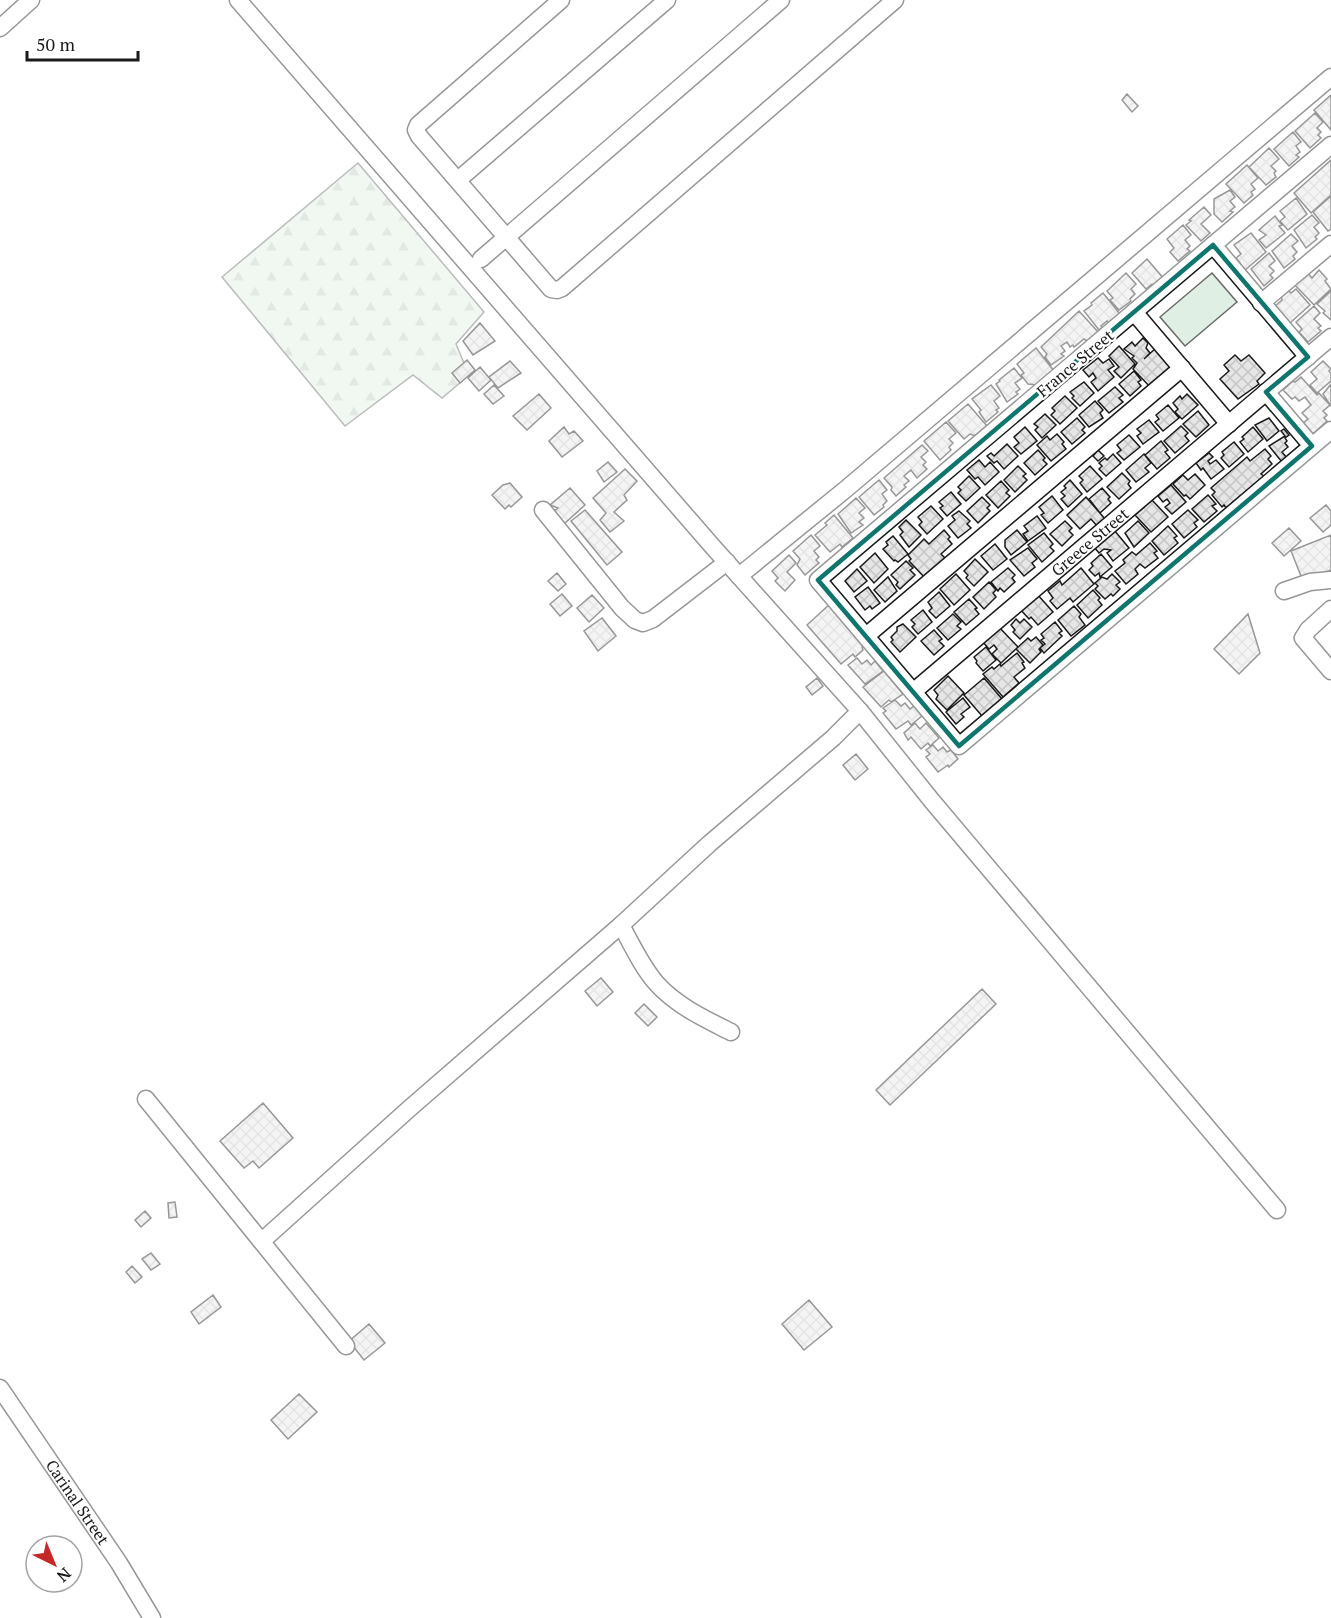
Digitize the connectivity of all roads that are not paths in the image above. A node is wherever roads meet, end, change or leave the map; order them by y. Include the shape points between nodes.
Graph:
1 (31, 0) edge
2 (238, 0) edge
3 (561, 0) edge
4 (667, 0) edge
5 (781, 0) edge
6 (895, 0) edge
7 (0, 28) edge
8 (1331, 77) edge
9 (1331, 145) edge
10 (458, 180) junction
11 (505, 237) junction
12 (1331, 244) edge
13 (1213, 245) junction
14 (482, 259) dead end
15 (1262, 303) junction
16 (1134, 312) junction
17 (1331, 337) edge
18 (1308, 357) junction
19 (1182, 368) junction
20 (1266, 392) junction
21 (1229, 424) junction
22 (1331, 430) edge
23 (1312, 446) junction
24 (543, 510) dead end
25 (727, 562) junction
26 (739, 576) junction
27 (1331, 580) edge
28 (1284, 591) dead end
29 (1331, 609) edge
30 (866, 636) junction
31 (1331, 671) edge
32 (913, 692) junction
33 (860, 711) junction
34 (621, 925) junction
35 (731, 1032) dead end
36 (146, 1099) dead end
37 (1276, 1210) dead end
38 (262, 1241) junction
39 (346, 1346) dead end
40 (0, 1388) edge
41 (152, 1618) edge

1 - 7 street
2 - 25 street
3 - 10 street via 418,125 419,136
4 - 10 street
5 - 11 street
6 - 11 street via 562,288 551,289
8 - 26 street
9 - 13 street, France Street
10 - 11 street
11 - 14 street
12 - 15 street
13 - 15 street
13 - 16 street, France Street
15 - 18 street
16 - 19 street
16 - 30 street, France Street via 818,580
17 - 18 street, Greece Street
18 - 20 street, Greece Street
19 - 21 street
19 - 30 street
20 - 21 street, Greece Street
20 - 23 street
21 - 32 street, Greece Street
22 - 23 street
23 - 32 street via 959,746
24 - 25 street via 622,608 644,623
25 - 26 street
26 - 33 street
27 - 28 street
29 - 31 street via 1303,638
30 - 32 street
33 - 34 street
33 - 37 street
34 - 35 street via 657,984 690,1011
34 - 38 street
36 - 38 street
38 - 39 street
40 - 41 street, Carinal Street

